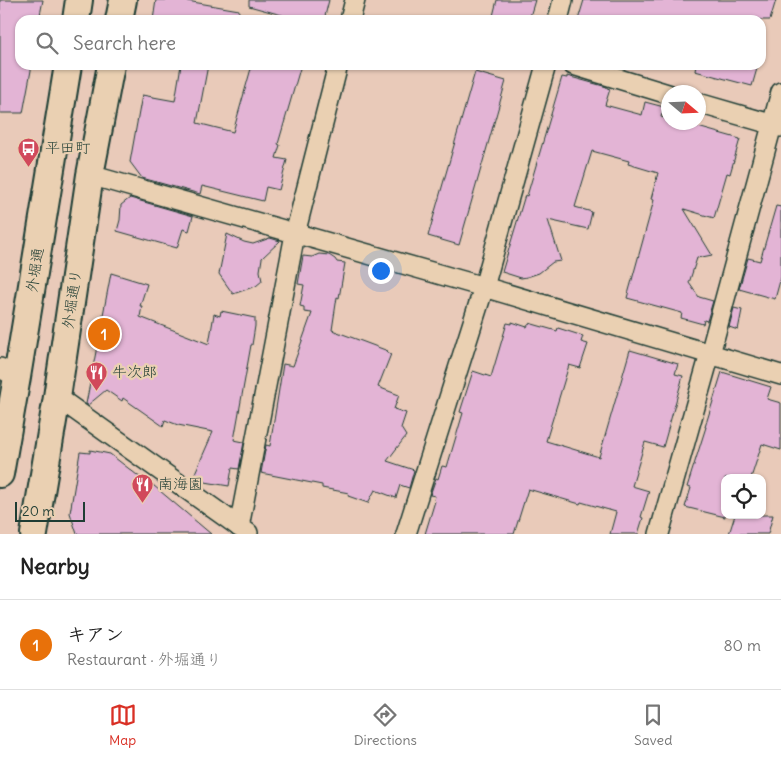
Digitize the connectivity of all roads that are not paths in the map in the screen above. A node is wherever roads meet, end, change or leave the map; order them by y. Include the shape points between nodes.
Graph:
1 (79, 0) edge
2 (123, 0) edge
3 (355, 0) edge
4 (563, 0) edge
5 (77, 15) edge
6 (120, 15) edge
7 (351, 15) edge
8 (559, 15) edge
9 (67, 70) edge
10 (110, 70) edge
11 (337, 70) edge
12 (545, 70) edge
13 (589, 70) edge
14 (661, 92) edge
15 (781, 92) edge
16 (706, 105) edge
17 (777, 126) edge
18 (90, 175) junction
19 (295, 234) junction
20 (484, 287) junction
21 (710, 354) junction
22 (9, 372) edge
23 (781, 375) edge
24 (57, 397) junction
25 (0, 474) edge
26 (244, 530) edge
27 (34, 534) edge
28 (406, 534) edge
29 (658, 534) edge

1 - 5 street
2 - 6 street
3 - 7 street
4 - 8 street
9 - 22 street, 外堀通
10 - 18 street, 外堀通り
11 - 19 street
12 - 20 street
13 - 14 street
15 - 17 street
16 - 17 street
17 - 21 street
18 - 19 street
18 - 24 street, 外堀通り
19 - 20 street
19 - 26 street
20 - 21 street
20 - 28 street
21 - 23 street
21 - 29 street
22 - 25 street, 外堀通
24 - 26 street
24 - 27 street, 外堀通り

